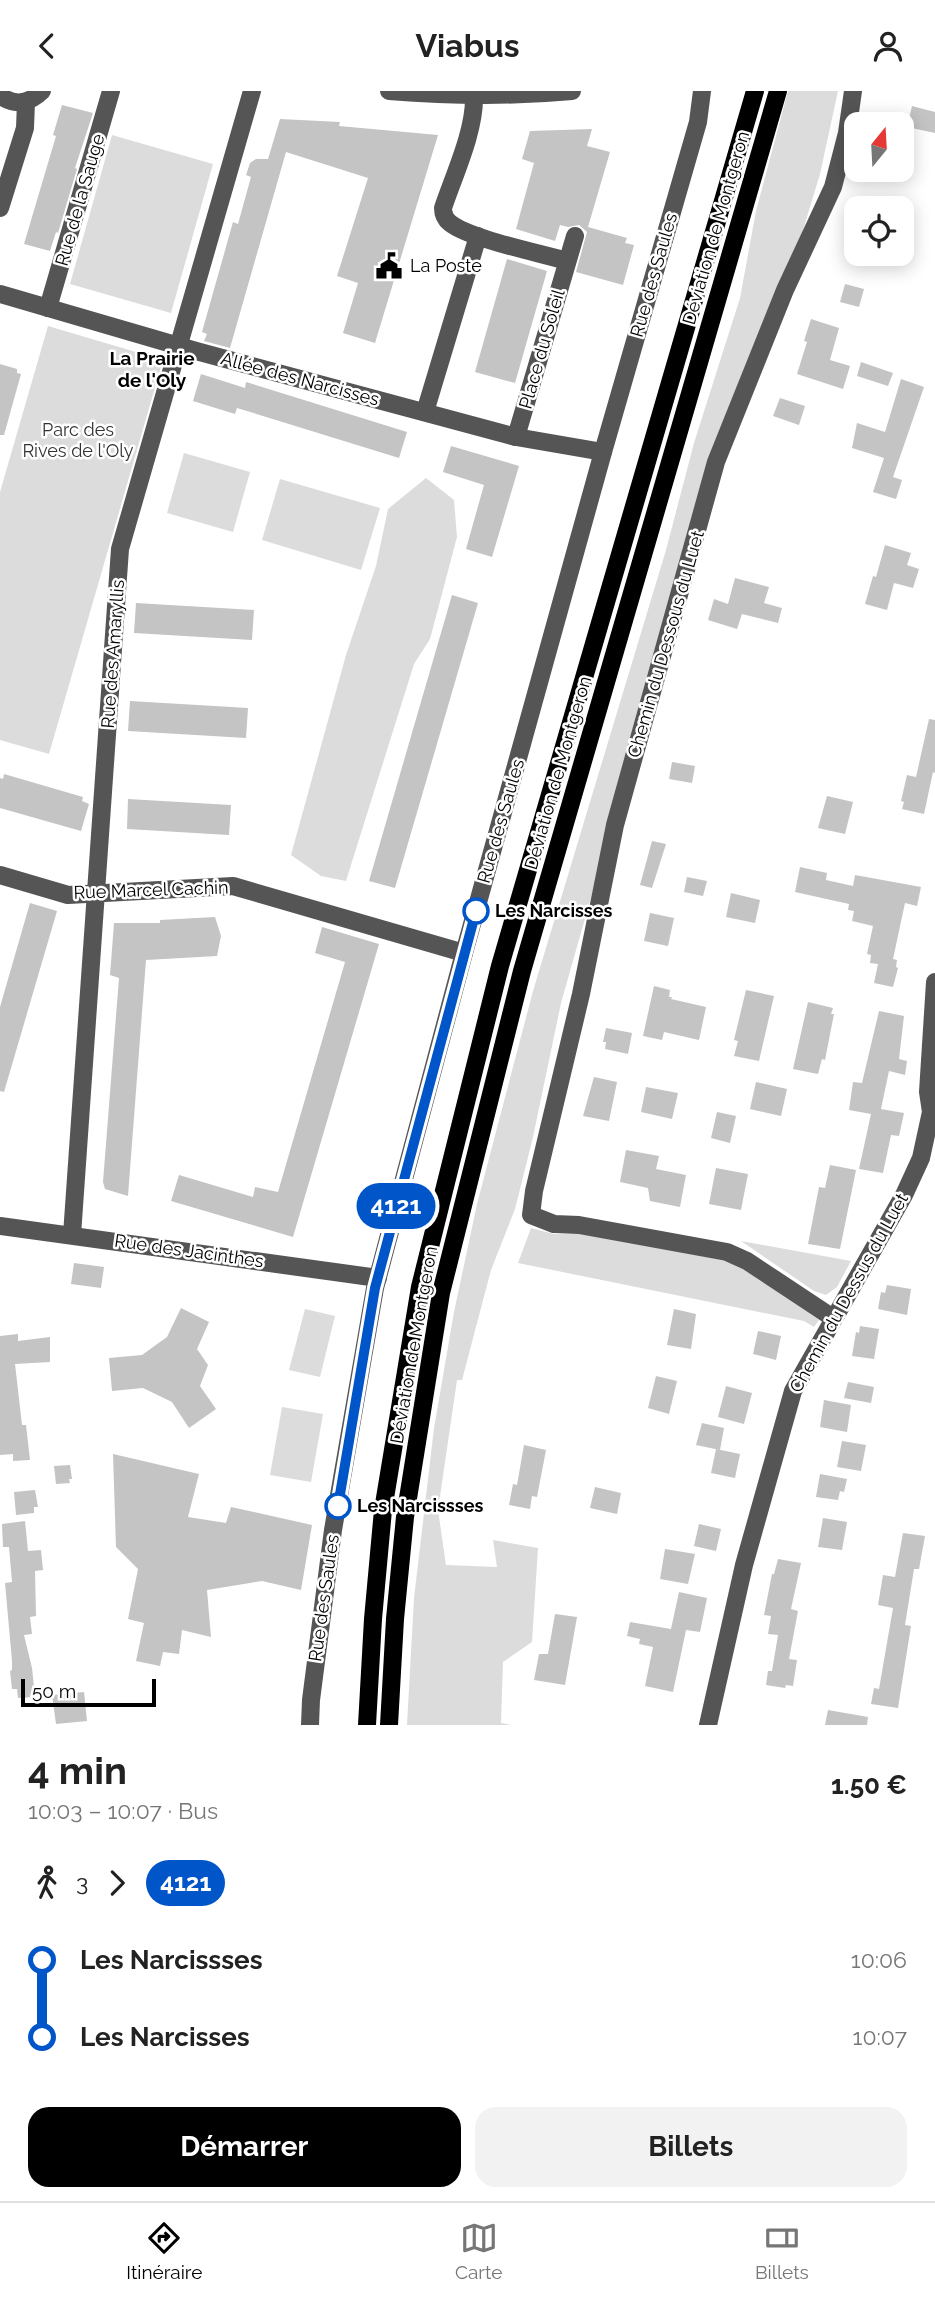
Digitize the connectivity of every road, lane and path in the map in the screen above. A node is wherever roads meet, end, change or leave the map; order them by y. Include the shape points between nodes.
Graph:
1 (42, 91) edge
2 (111, 91) edge
3 (253, 91) edge
4 (389, 91) edge
5 (572, 91) edge
6 (702, 91) edge
7 (755, 91) edge
8 (778, 91) edge
9 (853, 91) edge
10 (0, 95) edge
11 (474, 96) junction
12 (26, 102) junction
13 (0, 208) edge
14 (478, 236) junction
15 (575, 236) dead end
16 (567, 261) junction
17 (0, 294) edge
18 (48, 308) junction
19 (180, 347) junction
20 (425, 412) junction
21 (516, 437) junction
22 (603, 452) junction
23 (0, 875) edge
24 (95, 894) junction
25 (464, 953) junction
26 (935, 982) edge
27 (933, 1113) edge
28 (0, 1226) edge
29 (72, 1235) junction
30 (378, 1278) junction
31 (833, 1318) junction
32 (310, 1725) edge
33 (367, 1725) edge
34 (389, 1725) edge
35 (708, 1725) edge

1 - 12 street
2 - 18 street, Rue de la Sauge
3 - 19 street, Rue des Amaryllis
4 - 11 street
5 - 11 street
6 - 22 street, Rue des Saules via 698,122
7 - 33 main road, Déviation de Montgeron via 500,966 420,1287 383,1510
8 - 34 main road, Déviation de Montgeron via 522,971 442,1293 405,1517
9 - 31 street, Chemin du Dessous du Luet via 833,187 785,290 716,462 615,825 531,1215 554,1224 727,1252
10 - 12 street via 15,103
11 - 14 street via 475,106 443,214 449,223
12 - 13 street via 25,128
14 - 16 street
14 - 20 street
15 - 16 street, Place du Soleil
16 - 21 street, Place du Soleil
17 - 18 street, Allée des Narcisses
18 - 19 street, Allée des Narcisses
19 - 20 street, Allée des Narcisses
19 - 24 street, Rue des Amaryllis via 120,549
20 - 21 street, Allée des Narcisses
21 - 22 street, Allée des Narcisses
22 - 25 street, Rue des Saules
23 - 24 street, Rue Marcel Cachin via 68,895
24 - 25 street, Rue Marcel Cachin via 233,886
24 - 29 street, Rue des Amaryllis
25 - 30 street, Rue des Saules
26 - 27 street, Chemin du Dessus du Luet via 928,1092
27 - 31 street, Chemin du Dessus du Luet via 904,1195
28 - 29 street, Rue des Jacinthes
29 - 30 street, Rue des Jacinthes
30 - 32 street, Rue des Saules via 333,1530
31 - 35 street, Chemin du Dessus du Luet via 793,1391 744,1565

